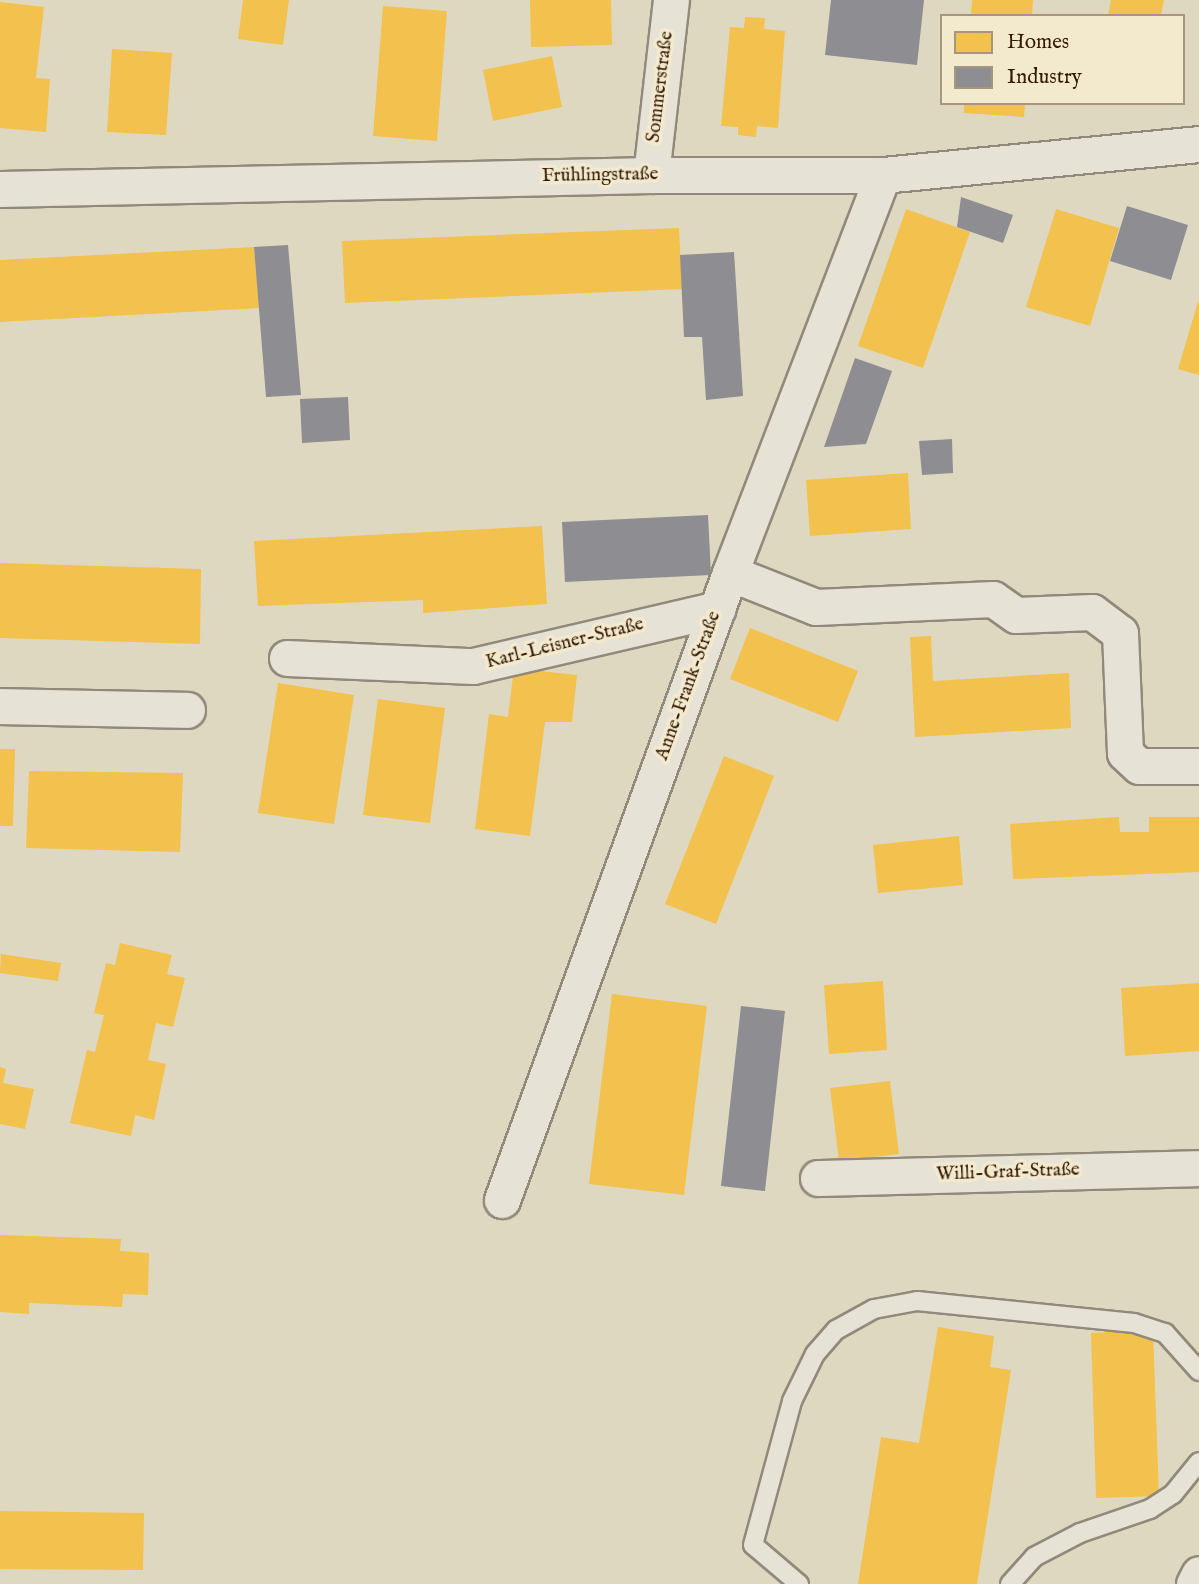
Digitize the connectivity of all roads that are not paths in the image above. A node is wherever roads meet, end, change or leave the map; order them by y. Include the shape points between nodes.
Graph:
1 (671, 0) edge
2 (1199, 144) edge
3 (650, 175) junction
4 (883, 175) junction
5 (0, 189) edge
6 (730, 573) junction
7 (717, 608) junction
8 (287, 658) dead end
9 (0, 706) edge
10 (187, 710) dead end
11 (1199, 766) edge
12 (1199, 1168) edge
13 (818, 1178) dead end
14 (502, 1200) dead end
15 (1199, 1371) edge
16 (1199, 1462) edge
17 (1199, 1574) edge
18 (799, 1584) edge
19 (1010, 1584) edge
20 (1194, 1584) edge

1 - 3 street, Sommerstraße
2 - 4 street, Frühlingstraße
3 - 4 street, Frühlingstraße
3 - 5 street, Frühlingstraße
4 - 6 street, Anne-Frank-Straße
6 - 7 street, Anne-Frank-Straße
6 - 11 street via 816,607 993,599 1016,615 1092,612 1120,633 1125,754 1139,766
7 - 8 street, Karl-Leisner-Straße via 473,666
7 - 14 street, Anne-Frank-Straße
9 - 10 street
12 - 13 street, Willi-Graf-Straße
15 - 18 lane via 1165,1333 1134,1322 916,1301 874,1309 835,1330 815,1354 792,1401 753,1545
16 - 19 lane via 1173,1494 1150,1509 1080,1533 1034,1556
17 - 20 street

